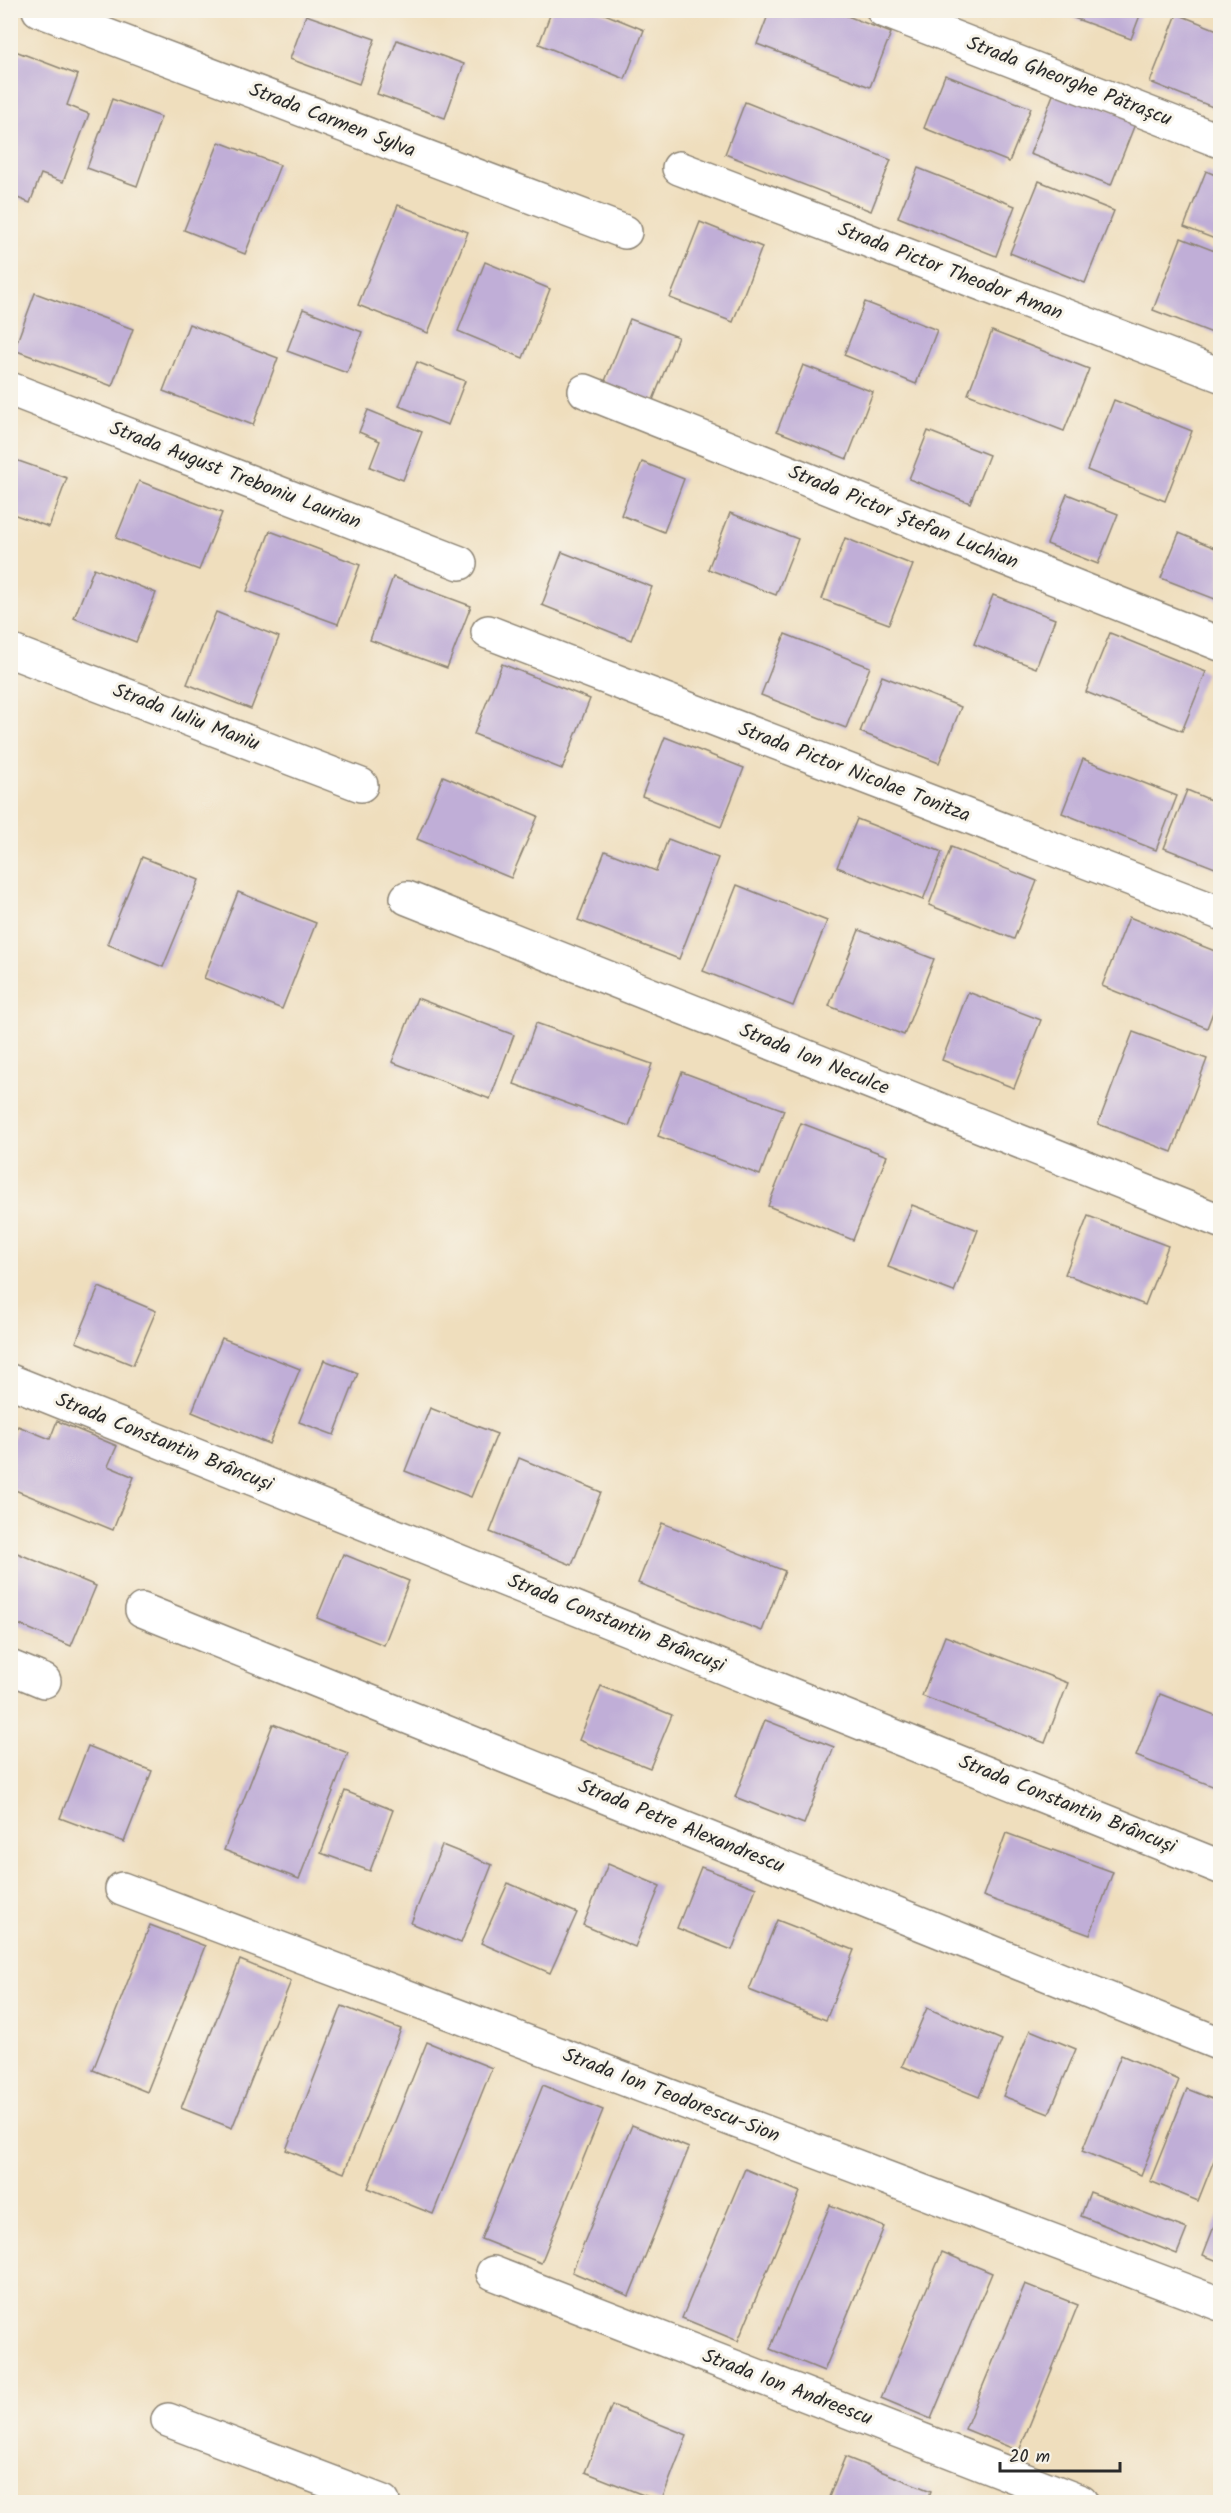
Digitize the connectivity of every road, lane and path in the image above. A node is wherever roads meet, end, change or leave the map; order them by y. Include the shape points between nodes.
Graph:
1 (39, 10) edge
2 (883, 10) edge
3 (1221, 141) edge
4 (679, 168) dead end
5 (625, 232) dead end
6 (1221, 375) edge
7 (10, 388) edge
8 (585, 391) dead end
9 (460, 563) dead end
10 (488, 632) dead end
11 (1221, 644) edge
12 (10, 651) edge
13 (361, 785) dead end
14 (406, 898) dead end
15 (1221, 913) edge
16 (1221, 1221) edge
17 (10, 1381) edge
18 (142, 1610) dead end
19 (10, 1667) edge
20 (44, 1681) dead end
21 (1221, 1867) edge
22 (122, 1889) dead end
23 (1221, 2044) edge
24 (493, 2273) dead end
25 (1221, 2304) edge
26 (168, 2420) dead end
27 (383, 2502) edge
28 (1081, 2502) edge

1 - 5 street, Strada Carmen Sylva
2 - 3 street, Strada Gheorghe Pătrașcu
4 - 6 street, Strada Pictor Theodor Aman
7 - 9 street, Strada August Treboniu Laurian
8 - 11 street, Strada Pictor Ștefan Luchian
10 - 15 street, Strada Pictor Nicolae Tonitza
12 - 13 street, Strada Iuliu Maniu
14 - 16 street, Strada Ion Neculce
17 - 21 street, Strada Constantin Brâncuși
18 - 23 street, Strada Petre Alexandrescu
19 - 20 street
22 - 25 street, Strada Ion Teodorescu-Sion
24 - 28 street, Strada Ion Andreescu
26 - 27 street

